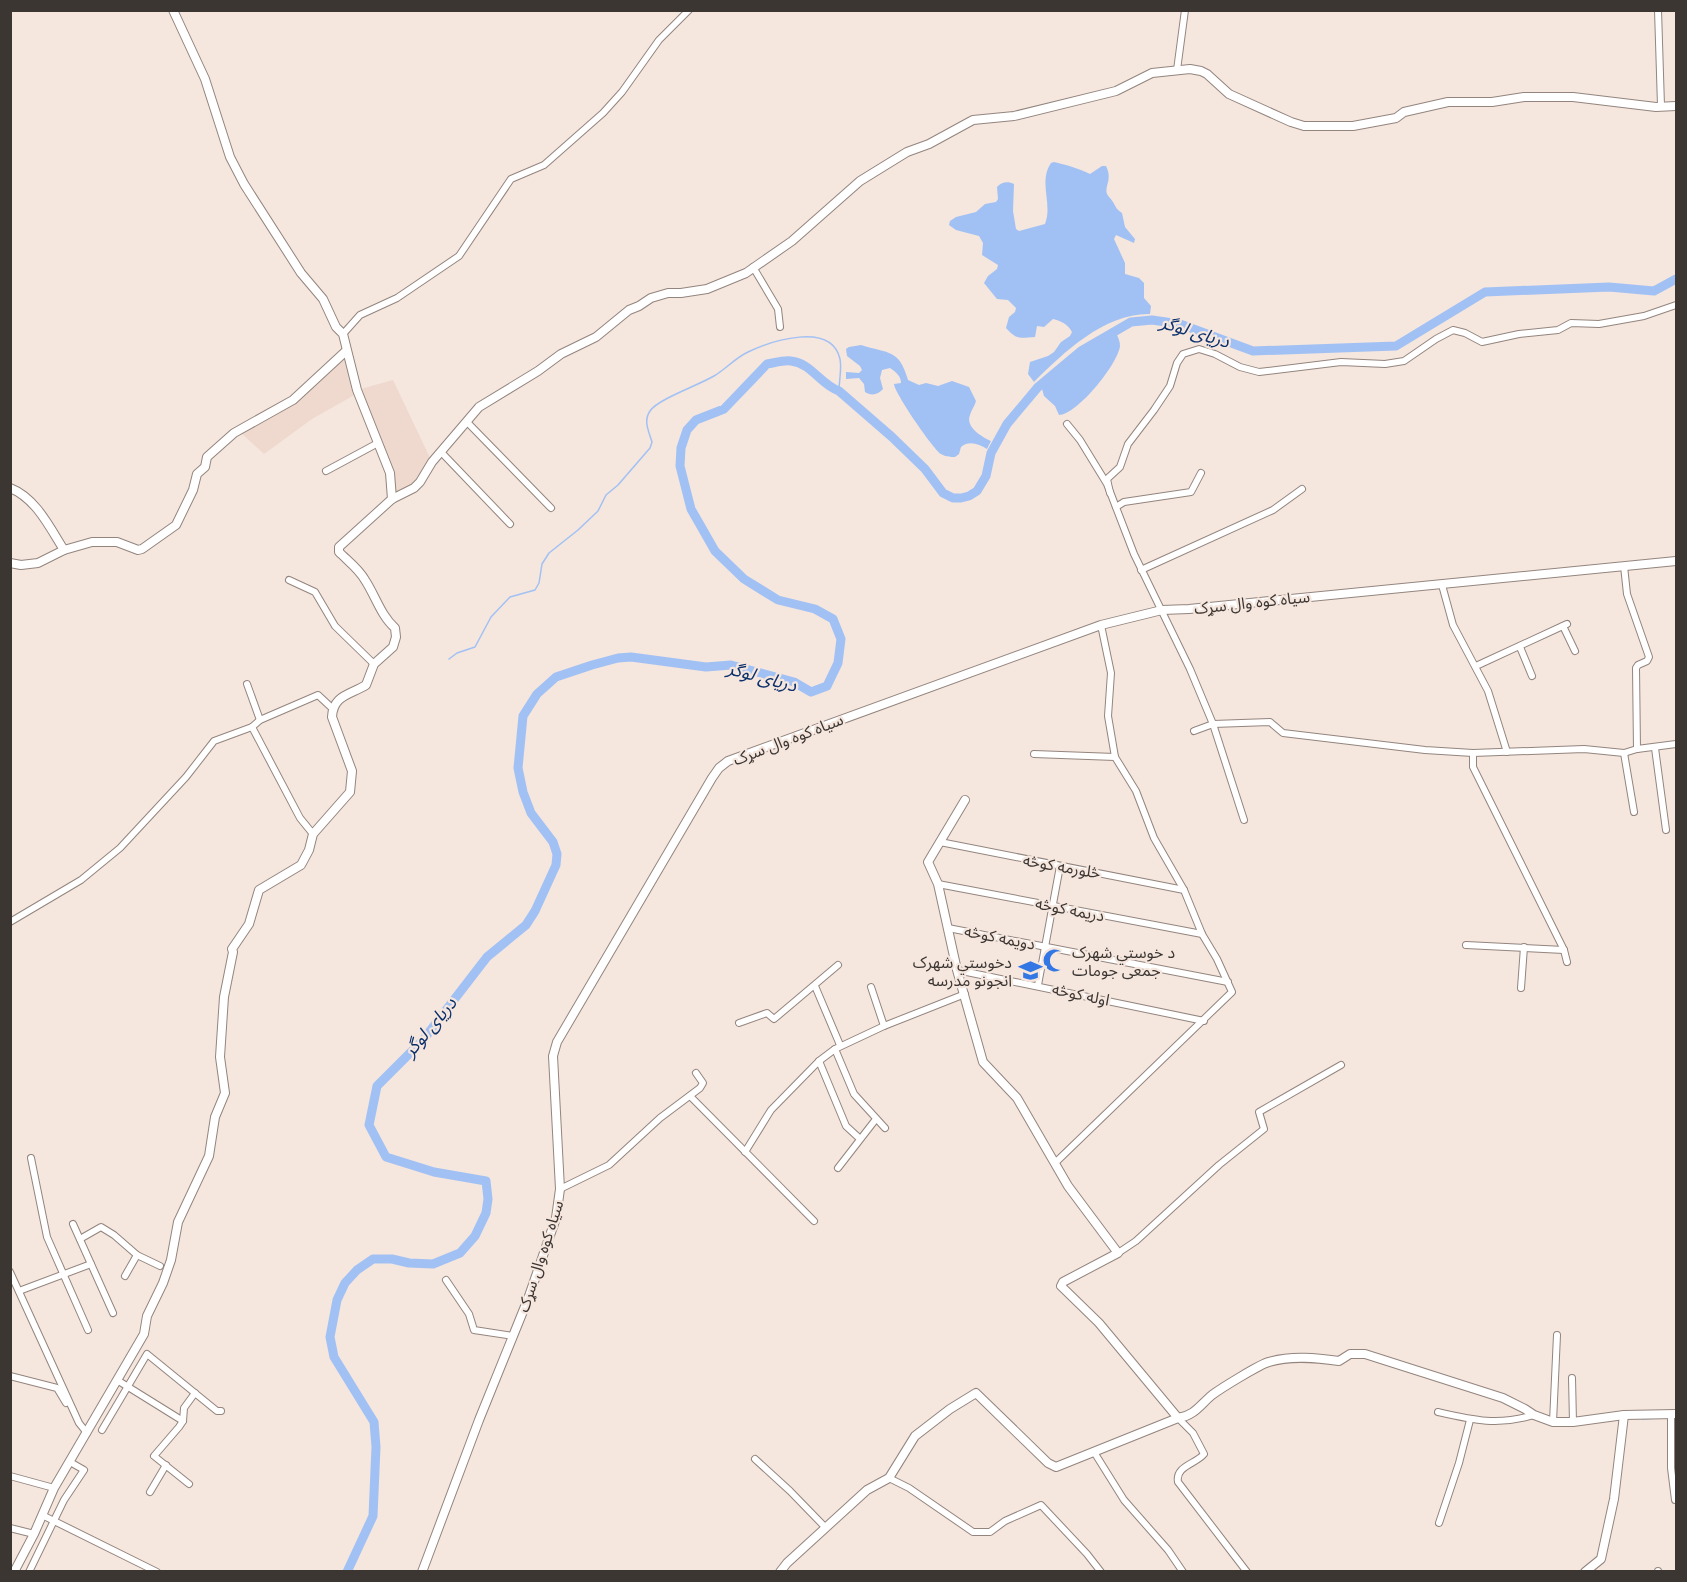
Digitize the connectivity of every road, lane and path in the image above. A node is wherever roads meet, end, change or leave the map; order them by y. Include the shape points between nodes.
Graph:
1 (173, 10) edge
2 (689, 10) edge
3 (1185, 10) edge
4 (1658, 10) edge
5 (1177, 70) junction
6 (1660, 106) junction
7 (1677, 106) edge
8 (753, 267) junction
9 (1677, 305) edge
10 (780, 327) dead end
11 (343, 334) junction
12 (346, 351) junction
13 (467, 422) junction
14 (1066, 424) dead end
15 (378, 443) junction
16 (442, 453) junction
17 (327, 471) dead end
18 (1201, 473) dead end
19 (10, 488) edge
20 (1302, 489) dead end
21 (1110, 494) junction
22 (392, 499) junction
23 (1116, 507) junction
24 (551, 508) dead end
25 (510, 524) dead end
26 (64, 550) junction
27 (1677, 561) edge
28 (10, 563) edge
29 (1624, 566) junction
30 (1142, 570) junction
31 (289, 580) dead end
32 (1442, 585) junction
33 (1162, 610) junction
34 (1101, 625) junction
35 (1520, 646) junction
36 (1575, 651) dead end
37 (374, 664) junction
38 (1476, 666) junction
39 (1532, 676) dead end
40 (247, 684) dead end
41 (333, 709) junction
42 (260, 720) junction
43 (1213, 724) junction
44 (252, 727) junction
45 (1194, 730) dead end
46 (1677, 744) edge
47 (1655, 748) junction
48 (1637, 749) junction
49 (1507, 752) junction
50 (1473, 753) junction
51 (1624, 753) junction
52 (1034, 754) dead end
53 (1115, 757) junction
54 (965, 800) dead end
55 (1634, 812) dead end
56 (1244, 820) dead end
57 (1666, 830) dead end
58 (313, 834) junction
59 (940, 842) junction
60 (1060, 866) junction
61 (938, 884) junction
62 (1184, 890) junction
63 (1054, 906) junction
64 (10, 922) edge
65 (948, 928) junction
66 (1202, 934) junction
67 (1466, 945) dead end
68 (1046, 946) junction
69 (1524, 947) junction
70 (1564, 950) junction
71 (1566, 963) dead end
72 (838, 965) dead end
73 (957, 970) junction
74 (1227, 982) junction
75 (1038, 985) junction
76 (815, 986) junction
77 (871, 987) dead end
78 (1521, 988) dead end
79 (965, 994) junction
80 (1204, 1021) junction
81 (739, 1023) dead end
82 (884, 1026) junction
83 (838, 1047) junction
84 (819, 1061) junction
85 (1341, 1065) dead end
86 (696, 1073) dead end
87 (690, 1095) junction
88 (876, 1119) junction
89 (885, 1128) dead end
90 (859, 1138) junction
91 (745, 1152) junction
92 (31, 1158) dead end
93 (1055, 1163) junction
94 (838, 1168) dead end
95 (560, 1189) junction
96 (814, 1221) dead end
97 (73, 1224) dead end
98 (80, 1239) junction
99 (1118, 1253) junction
100 (137, 1255) junction
101 (91, 1264) junction
102 (160, 1266) dead end
103 (10, 1272) edge
104 (63, 1274) junction
105 (125, 1276) dead end
106 (446, 1280) dead end
107 (19, 1291) junction
108 (113, 1313) dead end
109 (88, 1330) dead end
110 (1557, 1335) dead end
111 (513, 1336) junction
112 (10, 1376) edge
113 (1572, 1378) dead end
114 (117, 1380) junction
115 (127, 1385) junction
116 (195, 1393) junction
117 (221, 1411) dead end
118 (1438, 1412) dead end
119 (1674, 1414) edge
120 (1534, 1415) junction
121 (1178, 1418) junction
122 (1623, 1418) junction
123 (1470, 1420) junction
124 (183, 1421) junction
125 (1553, 1422) junction
126 (1573, 1422) junction
127 (79, 1423) junction
128 (102, 1430) dead end
129 (87, 1433) junction
130 (1094, 1452) junction
131 (755, 1459) dead end
132 (70, 1462) junction
133 (166, 1465) junction
134 (10, 1476) edge
135 (889, 1478) junction
136 (189, 1484) dead end
137 (54, 1488) junction
138 (150, 1492) dead end
139 (1675, 1500) edge
140 (42, 1515) junction
141 (54, 1521) junction
142 (1439, 1523) dead end
143 (825, 1527) junction
144 (10, 1528) edge
145 (34, 1534) junction
146 (14, 1572) edge
147 (30, 1572) edge
148 (157, 1572) edge
149 (422, 1572) edge
150 (780, 1572) edge
151 (1101, 1572) edge
152 (1183, 1572) edge
153 (1247, 1572) edge
154 (1586, 1572) edge

1 - 11 street via 205,79 230,157 244,184
2 - 11 street via 658,40 603,113 544,165 511,179 459,256 397,298 360,315
3 - 5 street
4 - 6 street
5 - 6 street via 1201,71 1229,94 1304,126 1353,126 1448,102 1524,97 1573,97
5 - 8 street via 1152,73 1116,91 1014,116 973,120 907,152 860,181 783,248
6 - 7 street
8 - 10 street via 778,309
8 - 13 street via 717,286 658,295 629,310 596,337 561,354 479,406
9 - 21 street via 1644,316 1599,324 1571,323 1558,330 1519,333 1482,342 1453,330 1404,361 1385,364 1341,362 1259,372 1199,349 1183,354 1170,386 1128,444 1120,467 1107,479
11 - 12 street
12 - 15 street
12 - 26 street via 292,400 234,433 213,451 207,457 206,467 197,474 176,525 142,549 109,541
13 - 16 street
13 - 24 street
14 - 21 street via 1080,440
15 - 17 street
15 - 22 street via 390,473
16 - 22 street via 414,488
16 - 25 street
18 - 23 street via 1191,492 1124,502
19 - 26 street via 35,506
20 - 30 street via 1273,510
21 - 23 street
22 - 37 street via 338,549 363,576 387,622 395,628 393,647
23 - 30 street
26 - 28 street via 38,563
27 - 29 street, سیاه کوه وال سړک
29 - 32 street, سیاه کوه وال سړک
29 - 48 street via 1627,594 1649,657 1636,668
30 - 33 street
31 - 37 street via 315,592 335,626
32 - 33 street, سیاه کوه وال سړک
32 - 38 street via 1454,625
33 - 34 street, سیاه کوه وال سړک
33 - 43 street
34 - 53 street via 1111,673 1108,717
34 - 95 street, سیاه کوه وال سړک via 737,756 719,768 557,1042 553,1056
35 - 36 street via 1565,625
35 - 38 street
35 - 39 street
37 - 41 street via 366,685 336,701
38 - 49 street via 1488,690
40 - 42 street
41 - 42 street via 318,695
41 - 58 street via 332,717 351,771 351,787 346,798
42 - 44 street
43 - 45 street
43 - 50 street via 1270,722 1283,734
43 - 56 street
44 - 58 street via 300,818
44 - 64 street via 214,741 120,848 81,880
46 - 47 street
47 - 48 street
47 - 57 street
48 - 51 street
49 - 50 street
49 - 51 street via 1584,749
50 - 70 street via 1473,767
51 - 55 street
52 - 53 street
53 - 62 street
54 - 59 street
58 - 114 street via 301,865 260,890 249,924 232,949 220,1056 225,1093 215,1117 212,1147 178,1222 171,1260 147,1316 144,1334
59 - 60 street, څلورمه کوڅه
59 - 61 street via 928,862
60 - 62 street, څلورمه کوڅه
60 - 63 street
61 - 63 street, دریمه کوڅه
61 - 65 street
62 - 66 street
63 - 66 street, دریمه کوڅه
63 - 68 street
65 - 68 street, دویمه کوڅه
65 - 73 street
66 - 74 street
67 - 69 street
68 - 74 street, دویمه کوڅه
68 - 75 street
69 - 70 street
69 - 78 street
70 - 71 street
72 - 76 street
73 - 75 street, اوله کوڅه
73 - 79 street
74 - 80 street via 1231,994
75 - 80 street, اوله کوڅه
76 - 81 street via 774,1019 767,1013
76 - 83 street
77 - 82 street
79 - 82 street
79 - 93 street via 983,1062 1017,1098
80 - 93 street
82 - 83 street
83 - 84 street
83 - 88 street via 854,1094
84 - 90 street via 846,1126
84 - 91 street via 771,1110
85 - 99 street via 1259,1112 1264,1129
86 - 87 street via 703,1083
87 - 91 street
87 - 95 street via 609,1165
88 - 89 street
88 - 90 street
90 - 94 street
91 - 96 street
92 - 104 street via 47,1237
93 - 99 street
95 - 111 street, سیاه کوه وال سړک via 556,1218
97 - 98 street
98 - 100 street via 101,1227
98 - 101 street
99 - 121 street via 1061,1286 1099,1323
100 - 102 street
100 - 105 street
101 - 104 street
101 - 108 street
103 - 107 street
104 - 107 street
104 - 109 street
106 - 111 street via 469,1314 474,1330
107 - 127 street
110 - 125 street
111 - 149 street, سیاه کوه وال سړک
112 - 127 street via 57,1388
113 - 126 street
114 - 115 street
114 - 129 street
115 - 116 street via 147,1354
115 - 124 street
115 - 128 street
116 - 117 street
116 - 124 street via 184,1408
118 - 123 street
119 - 122 street
119 - 139 street via 1671,1468
120 - 121 street via 1503,1398 1365,1354 1350,1354 1339,1361 1318,1358 1268,1362 1213,1394 1189,1417
120 - 123 street
120 - 125 street
121 - 130 street
121 - 153 street via 1193,1433 1204,1454 1181,1470 1178,1482
122 - 126 street
122 - 154 street via 1614,1499 1600,1559
123 - 142 street
124 - 133 street via 154,1456
125 - 126 street
127 - 129 street
129 - 132 street
130 - 135 street via 1056,1467 976,1393 915,1436
130 - 152 street via 1124,1500
131 - 143 street
132 - 137 street
132 - 141 street via 84,1470
133 - 136 street
133 - 138 street
134 - 137 street
135 - 143 street via 867,1490
135 - 151 street via 973,1532 990,1532 1041,1505
137 - 140 street
140 - 141 street
140 - 145 street
141 - 147 street
141 - 148 street
143 - 150 street
144 - 145 street
145 - 146 street

